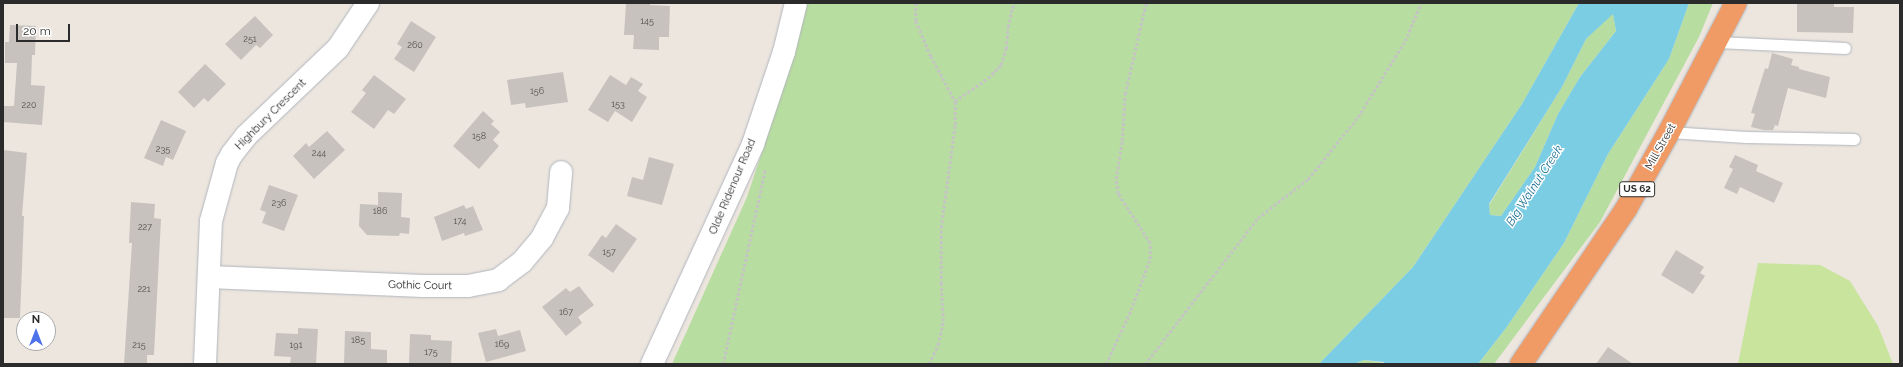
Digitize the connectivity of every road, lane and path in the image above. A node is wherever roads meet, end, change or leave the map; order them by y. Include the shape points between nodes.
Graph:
1 (368, 3) edge
2 (796, 3) edge
3 (916, 3) edge
4 (1016, 3) edge
5 (1146, 3) edge
6 (1420, 3) edge
7 (1736, 3) edge
8 (1716, 42) junction
9 (1845, 48) dead end
10 (956, 101) junction
11 (1669, 132) junction
12 (1854, 139) dead end
13 (767, 163) dead end
14 (561, 172) dead end
15 (209, 277) junction
16 (205, 364) edge
17 (652, 364) edge
18 (723, 364) edge
19 (929, 364) edge
20 (1106, 364) edge
21 (1145, 364) edge
22 (1520, 364) edge

1 - 15 street, Highbury Crescent via 338,48 246,136 232,154 227,163 211,221
2 - 17 street, Olde Ridenour Road via 784,52 753,144
3 - 10 path via 916,21 931,56
4 - 10 path via 1012,8 1001,65 988,78
5 - 20 path via 1126,88 1116,179 1118,194 1150,243 1150,259 1131,310
6 - 21 path via 1405,41 1358,117 1308,179 1258,218
7 - 8 highway, Mill Street / US 62
8 - 9 lane
8 - 11 highway, Mill Street / US 62
10 - 19 path via 956,125 941,228 943,321 938,345
11 - 12 lane via 1746,137
11 - 22 highway, Mill Street / US 62 via 1626,209
13 - 18 path
14 - 15 street, Gothic Court via 558,208 542,238 522,262 498,280 468,286 404,286
15 - 16 street, Highbury Crescent

